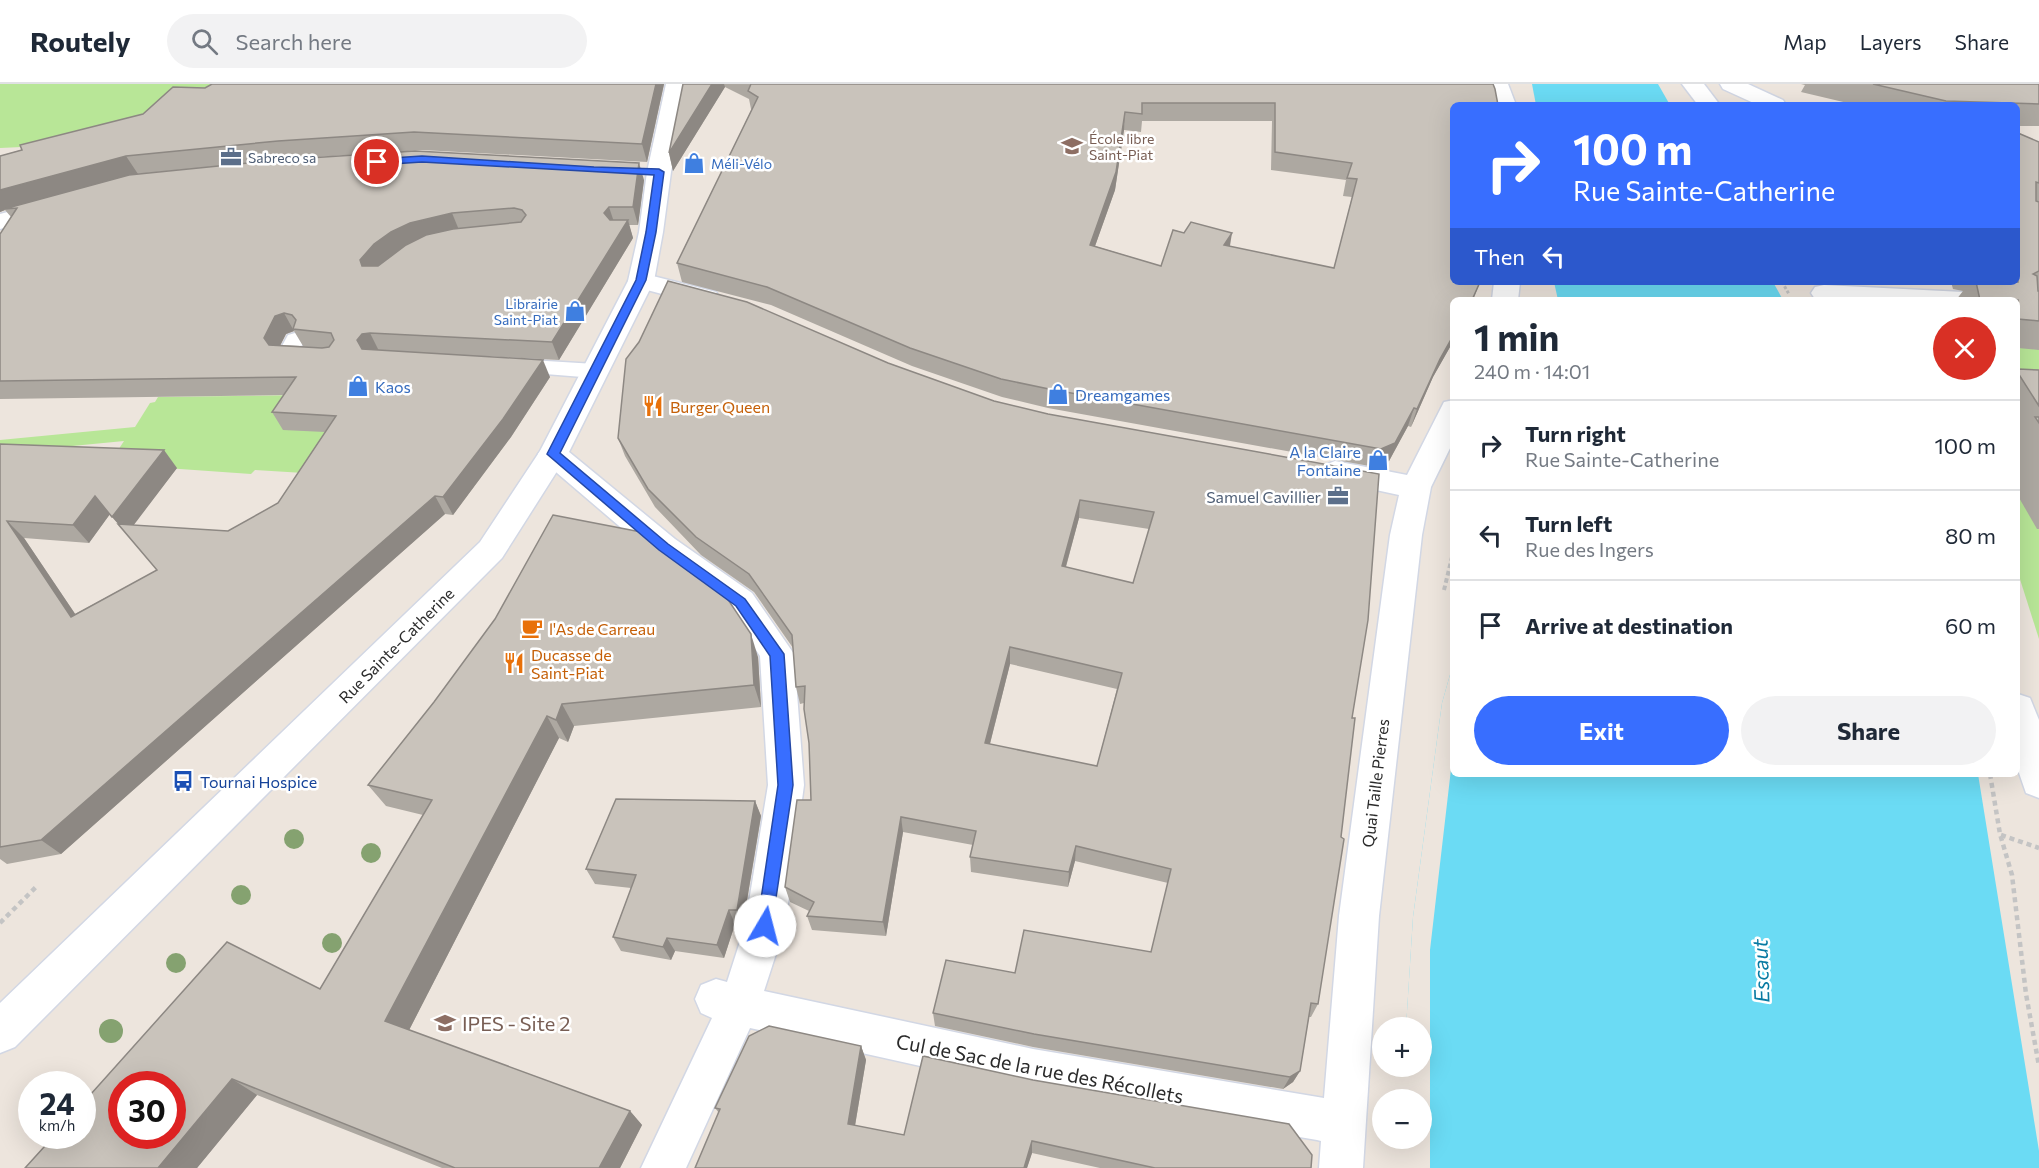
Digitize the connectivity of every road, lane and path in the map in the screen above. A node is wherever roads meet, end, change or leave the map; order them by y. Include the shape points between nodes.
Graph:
1 (677, 84) edge
2 (1497, 84) edge
3 (1693, 84) edge
4 (1731, 84) edge
5 (1504, 102) edge
6 (1707, 102) edge
7 (1769, 102) edge
8 (69, 202) edge
9 (0, 222) edge
10 (641, 280) junction
11 (1824, 292) edge
12 (1911, 297) edge
13 (729, 304) edge
14 (295, 339) edge
15 (332, 357) edge
16 (496, 364) edge
17 (595, 371) junction
18 (1450, 417) edge
19 (553, 454) junction
20 (1313, 468) edge
21 (1416, 487) junction
22 (2020, 715) edge
23 (1991, 777) edge
24 (2039, 782) edge
25 (2001, 834) junction
26 (2039, 848) edge
27 (38, 885) dead end
28 (0, 923) edge
29 (728, 1002) junction
30 (2, 1025) edge
31 (2039, 1066) edge
32 (1343, 1125) junction
33 (663, 1168) edge
34 (1341, 1168) edge

1 - 10 street, Rue Sainte-Catherine via 647,172
2 - 5 street
3 - 6 street
4 - 7 street
8 - 9 street
10 - 13 street
10 - 17 street, Rue Sainte-Catherine
11 - 12 street
14 - 15 lane via 287,355
16 - 17 lane
17 - 19 street, Rue Sainte-Catherine
18 - 21 street, Quai Taille Pierres
19 - 29 street via 664,547 741,602 777,654 786,785 765,926
19 - 30 street, Rue Sainte-Catherine via 491,550 255,784
20 - 21 street
21 - 32 street, Quai Taille Pierres via 1406,535 1359,916
22 - 24 street
23 - 25 path
25 - 26 path
25 - 31 path via 2013,875 2026,994
27 - 28 path
29 - 32 street, Cul de Sac de la rue des Récollets via 1033,1070
29 - 33 street
32 - 34 street, Quai Taille Pierres

